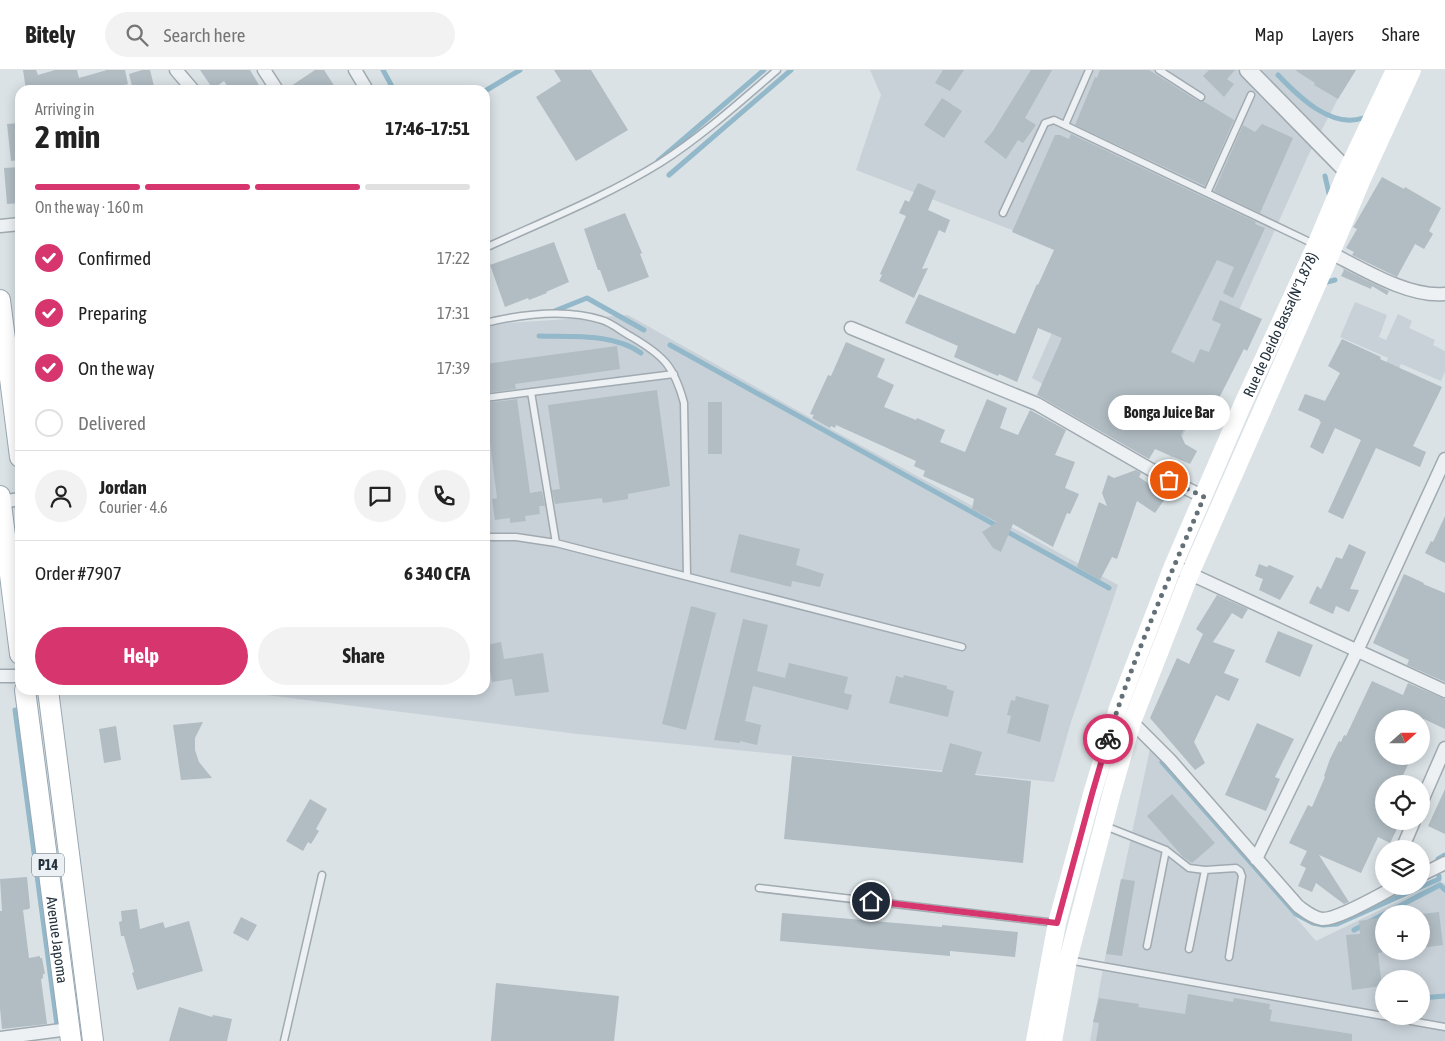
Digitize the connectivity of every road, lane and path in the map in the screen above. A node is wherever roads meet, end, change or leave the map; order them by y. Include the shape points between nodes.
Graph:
1 (176, 70) edge
2 (264, 70) edge
3 (354, 70) edge
4 (777, 70) edge
5 (1089, 70) edge
6 (1159, 70) edge
7 (1248, 70) edge
8 (1395, 70) edge
9 (1412, 70) edge
10 (187, 85) edge
11 (274, 85) edge
12 (364, 85) edge
13 (1251, 95) dead end
14 (1201, 97) dead end
15 (1065, 125) junction
16 (1354, 175) junction
17 (1207, 193) junction
18 (1003, 213) dead end
19 (15, 224) edge
20 (0, 226) edge
21 (490, 246) edge
22 (1324, 249) junction
23 (1445, 294) edge
24 (0, 300) edge
25 (490, 322) edge
26 (850, 328) dead end
27 (674, 374) junction
28 (531, 392) junction
29 (490, 397) edge
30 (15, 418) edge
31 (1445, 459) edge
32 (1204, 497) junction
33 (7, 499) edge
34 (490, 537) edge
35 (556, 543) junction
36 (1173, 566) junction
37 (1190, 574) junction
38 (687, 576) junction
39 (15, 581) edge
40 (962, 647) dead end
41 (1357, 651) junction
42 (0, 676) edge
43 (15, 676) edge
44 (1445, 691) edge
45 (26, 695) edge
46 (49, 695) edge
47 (1132, 722) junction
48 (1445, 748) edge
49 (1430, 782) edge
50 (1104, 825) junction
51 (1166, 850) junction
52 (1256, 859) junction
53 (1445, 863) edge
54 (1205, 870) junction
55 (1430, 870) edge
56 (322, 875) dead end
57 (759, 888) dead end
58 (1375, 895) edge
59 (1057, 923) junction
60 (1147, 946) dead end
61 (1189, 949) dead end
62 (1229, 957) dead end
63 (1050, 958) junction
64 (1068, 960) junction
65 (1445, 1027) edge
66 (70, 1035) edge
67 (0, 1038) edge
68 (94, 1041) edge
69 (284, 1041) edge
70 (1035, 1041) edge
71 (1052, 1041) edge

1 - 10 street
2 - 11 street
3 - 12 street
4 - 21 lane via 661,162 608,192
5 - 15 lane
6 - 14 lane
7 - 16 street
8 - 16 main road, Rue de Deido Bassa(N°1.878)
9 - 16 main road
13 - 17 lane
15 - 17 lane
15 - 18 lane via 1054,120 1045,123
16 - 22 main road, Rue de Deido Bassa(N°1.878)
17 - 22 lane
19 - 20 street
22 - 23 street via 1398,286 1417,292
22 - 32 main road, Rue de Deido Bassa(N°1.878) via 1242,406
22 - 37 main road
24 - 30 main road
25 - 27 lane via 542,314 574,314 603,320 654,350
26 - 32 street via 1037,404
27 - 28 lane
27 - 38 lane via 684,403
28 - 29 lane
28 - 35 lane
31 - 41 street
32 - 36 main road, Rue de Deido Bassa(N°1.878)
33 - 39 main road
34 - 35 lane
35 - 38 lane
36 - 37 street
36 - 59 main road, Rue de Deido Bassa(N°1.878) via 1118,708
37 - 41 street
37 - 47 main road
38 - 40 lane
41 - 44 street
41 - 52 street
42 - 43 street
45 - 66 main road, Avenue Japoma / P14
46 - 68 main road, Avenue Japoma / P14
47 - 50 main road
47 - 52 street via 1170,760
48 - 49 street
50 - 51 lane
50 - 64 main road
51 - 54 lane via 1189,868
51 - 60 lane
52 - 58 street via 1298,906 1323,919 1336,916
53 - 55 street
54 - 61 lane
54 - 62 lane via 1236,868 1242,876
56 - 69 lane
57 - 59 lane
59 - 63 main road, Rue de Deido Bassa(N°1.878)
63 - 64 lane
63 - 70 main road, Rue de Deido Bassa(N°1.878)
64 - 65 lane
64 - 71 main road
66 - 67 street

